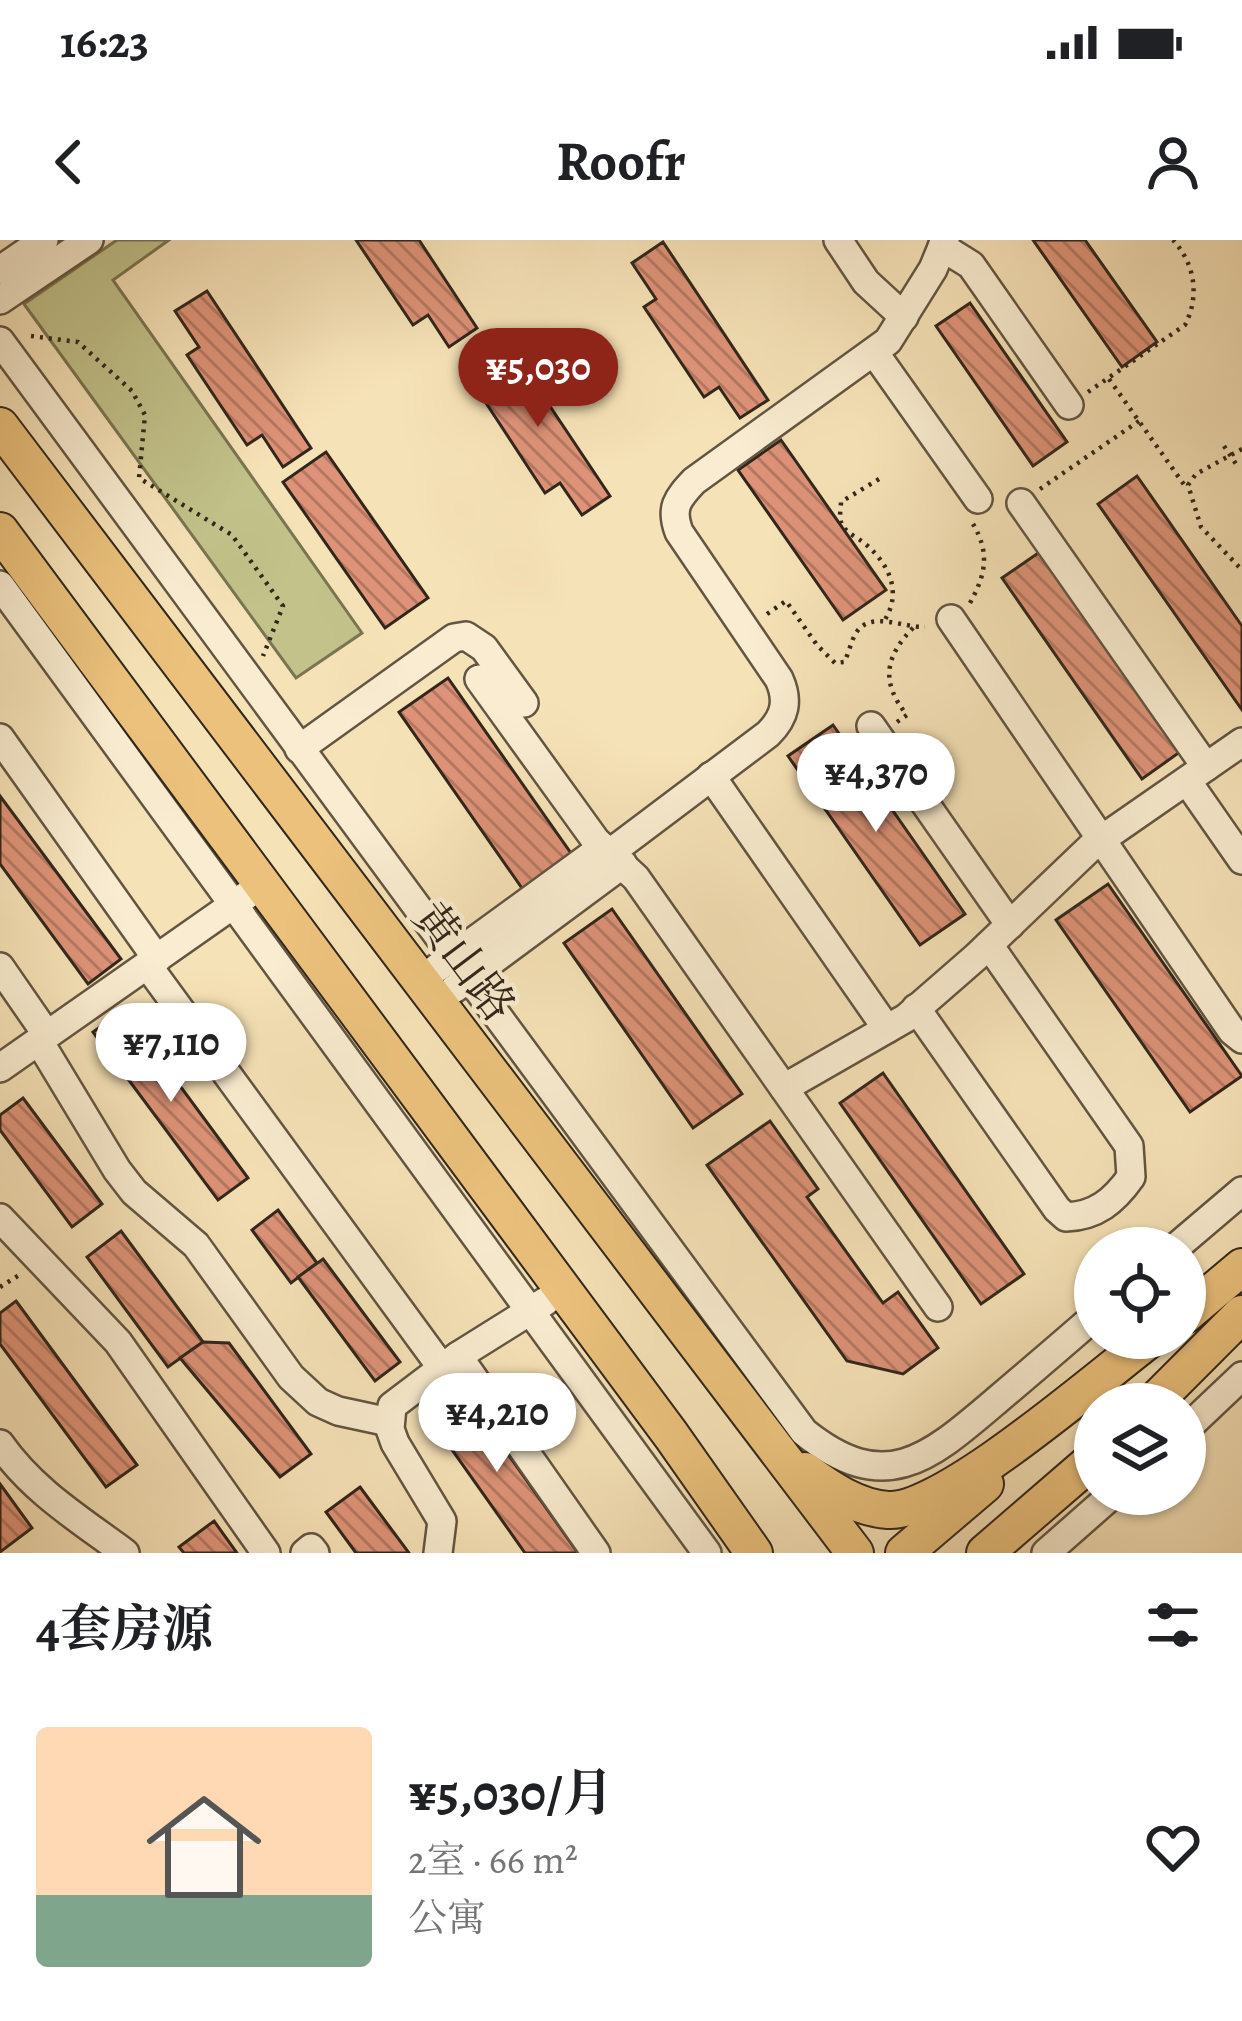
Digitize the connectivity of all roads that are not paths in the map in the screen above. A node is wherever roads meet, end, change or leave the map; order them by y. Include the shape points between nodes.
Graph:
1 (44, 240) edge
2 (89, 240) edge
3 (838, 240) edge
4 (943, 243) edge
5 (0, 270) edge
6 (0, 300) edge
7 (904, 317) junction
8 (10, 338) edge
9 (874, 352) junction
10 (1069, 405) road end
11 (0, 426) edge
12 (978, 499) road end
13 (1021, 502) road end
14 (0, 531) edge
15 (0, 585) edge
16 (951, 619) road end
17 (479, 679) dead end
18 (524, 704) dead end
19 (874, 730) road end
20 (0, 738) edge
21 (1242, 742) edge
22 (299, 749) junction
23 (1197, 774) junction
24 (711, 776) junction
25 (1099, 842) junction
26 (612, 854) junction
27 (1242, 860) edge
28 (248, 895) junction
29 (1010, 925) junction
30 (988, 945) junction
31 (152, 963) junction
32 (0, 967) edge
33 (460, 968) junction
34 (428, 991) junction
35 (916, 1008) junction
36 (887, 1029) junction
37 (43, 1038) junction
38 (1242, 1039) edge
39 (0, 1068) edge
40 (784, 1088) junction
41 (1242, 1191) edge
42 (0, 1218) edge
43 (1200, 1227) edge
44 (1233, 1290) edge
45 (548, 1300) junction
46 (938, 1307) dead end
47 (1074, 1334) edge
48 (1126, 1359) edge
49 (1130, 1359) edge
50 (450, 1362) junction
51 (1242, 1376) edge
52 (1167, 1383) edge
53 (1206, 1410) edge
54 (389, 1422) junction
55 (671, 1436) junction
56 (0, 1444) edge
57 (771, 1445) junction
58 (1074, 1475) edge
59 (1089, 1515) edge
60 (441, 1543) edge
61 (125, 1553) edge
62 (266, 1553) edge
63 (305, 1553) edge
64 (315, 1553) edge
65 (466, 1553) edge
66 (596, 1553) edge
67 (707, 1553) edge
68 (739, 1553) edge
69 (754, 1553) edge
70 (855, 1553) edge
71 (904, 1553) edge
72 (985, 1553) edge
73 (1046, 1553) edge

1 - 5 street
2 - 6 street
3 - 7 street via 866,282
4 - 7 street
4 - 10 street via 970,265
7 - 9 street
8 - 22 street
9 - 12 street
9 - 24 street via 677,499 674,518 686,545 786,700 768,734
11 - 34 main road, 黄山路
13 - 23 street
14 - 28 main road
15 - 28 street
16 - 25 street
17 - 26 street
18 - 22 street via 484,648 454,638
19 - 29 street
20 - 31 street
21 - 23 street
22 - 33 street
23 - 25 street
23 - 27 street
24 - 26 street
24 - 36 street
25 - 29 street
25 - 38 street
26 - 33 street
26 - 40 street
28 - 31 street
28 - 45 main road
29 - 30 street
30 - 35 street
30 - 35 street via 1129,1147 1131,1177 1111,1200 1082,1216 1057,1209
31 - 37 street
31 - 50 street
32 - 37 street
33 - 34 street
33 - 47 street via 784,1409 828,1451 881,1468 926,1457
34 - 57 main road, 黄山路
35 - 36 street
36 - 40 street
37 - 39 street
37 - 54 street via 117,1169 196,1245 291,1377 318,1402
40 - 46 street
41 - 43 street
42 - 62 street via 118,1342
44 - 52 main road
45 - 50 street
45 - 55 main road
45 - 67 street
48 - 57 main road via 964,1480 893,1511 831,1491
49 - 71 main road
50 - 54 street via 392,1406
50 - 66 street
51 - 53 street
54 - 60 street via 435,1504
55 - 68 main road
55 - 69 main road
56 - 61 street via 49,1499
57 - 70 main road, 黄山路
58 - 72 main road
59 - 73 street
60 - 65 street
63 - 64 street

